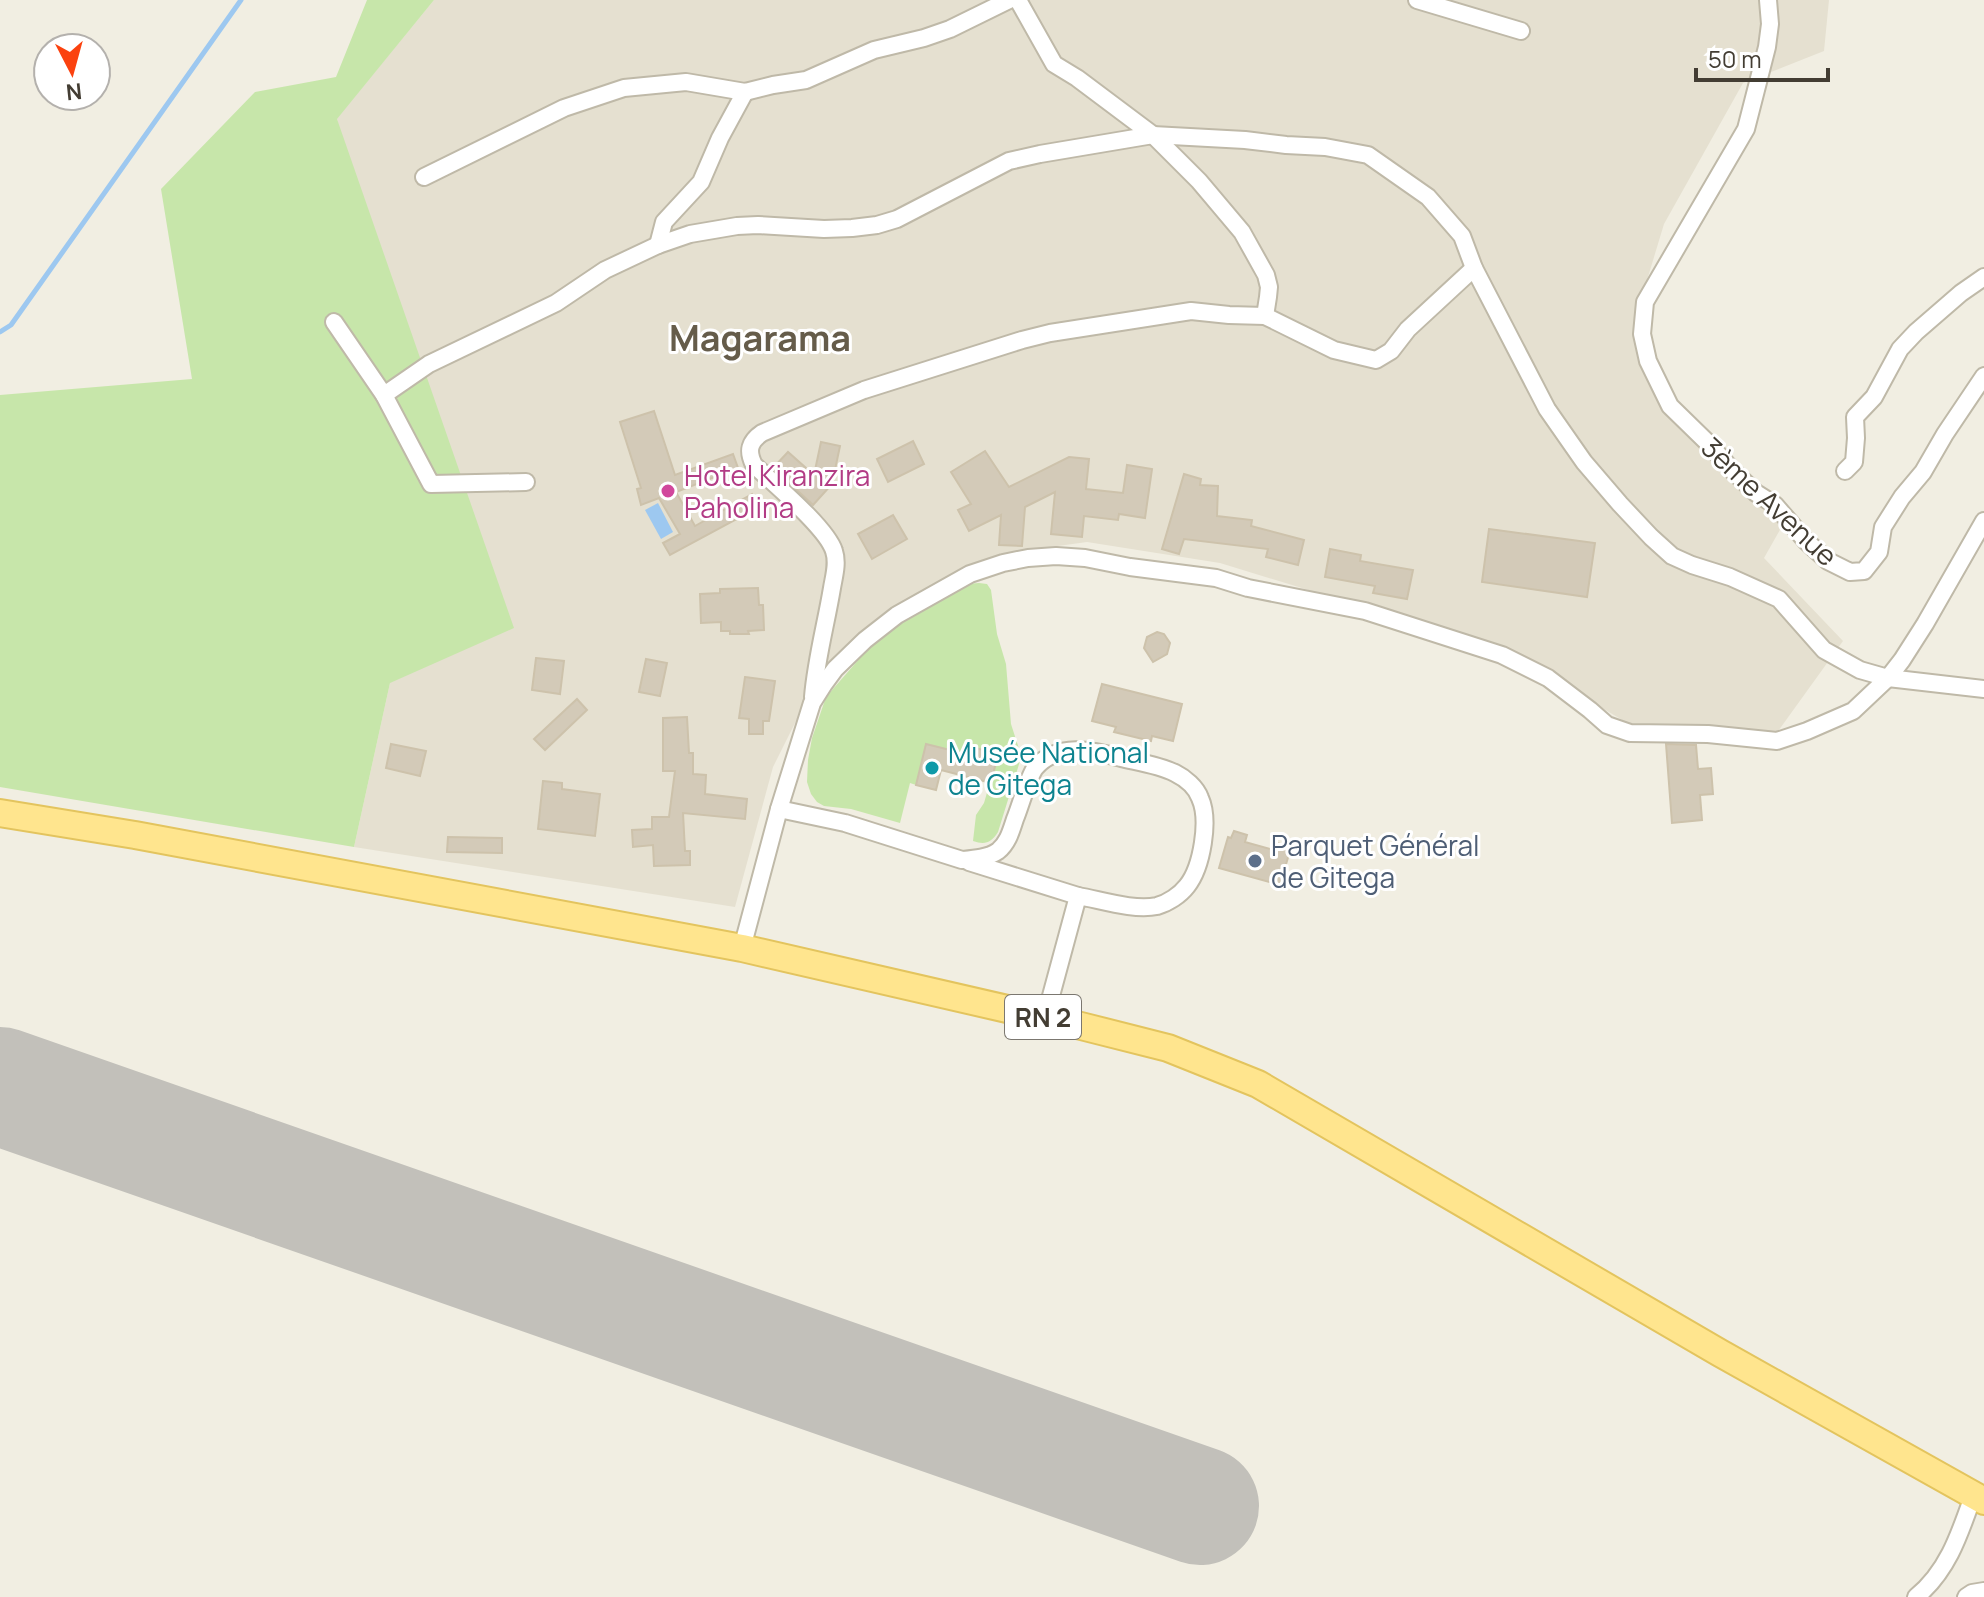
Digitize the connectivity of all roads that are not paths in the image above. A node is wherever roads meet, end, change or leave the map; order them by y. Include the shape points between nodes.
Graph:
1 (1009, 0) edge
2 (1018, 0) edge
3 (1417, 0) edge
4 (1768, 0) edge
5 (1435, 2) edge
6 (1521, 31) dead end
7 (745, 92) junction
8 (1153, 135) junction
9 (424, 177) dead end
10 (658, 245) junction
11 (1474, 268) junction
12 (1984, 277) edge
13 (1265, 316) junction
14 (334, 322) dead end
15 (1984, 376) edge
16 (384, 395) junction
17 (1845, 471) dead end
18 (526, 482) dead end
19 (1984, 521) edge
20 (1888, 678) junction
21 (1984, 689) edge
22 (812, 703) junction
23 (779, 809) junction
24 (0, 813) edge
25 (962, 860) junction
26 (1078, 896) junction
27 (742, 948) junction
28 (1045, 1018) junction
29 (1979, 1498) edge
30 (1984, 1591) edge
31 (1920, 1596) edge
32 (1966, 1597) edge

1 - 7 street via 950,29 874,50 806,80
2 - 8 street via 1054,64
3 - 5 street
4 - 15 street, 3ème Avenue via 1767,47 1746,129 1645,302 1642,334 1648,361 1670,406 1828,561 1850,572 1864,571 1879,552 1883,527
5 - 6 street
7 - 9 street via 686,82 624,88 564,108
7 - 10 street via 701,182 664,222
8 - 10 street via 1009,161 877,225 737,226
8 - 11 street via 1368,155 1428,197 1462,236
8 - 13 street via 1242,232 1266,275
10 - 16 street via 605,270 556,303 429,364
11 - 13 street via 1376,360 1334,350
11 - 20 street via 1547,409 1584,462 1651,537 1672,556 1779,599 1824,650
12 - 17 street via 1900,349 1874,397 1855,417 1854,462
13 - 22 street via 1191,311 1050,333 864,390 754,439 749,448 754,465 816,525 834,551
14 - 16 street
16 - 18 street via 431,484
19 - 20 street
20 - 21 street
20 - 22 street via 1853,711 1777,741 1630,733 1607,725 1548,678 1502,655 1365,611 1216,578 1056,556 1003,563 970,574 897,615 835,669
22 - 23 street
23 - 25 street via 845,823
23 - 27 street
24 - 27 main road, RN 2
25 - 26 street
25 - 26 street via 982,858 1006,843 1034,769 1060,753 1093,750 1174,772 1189,782 1205,814 1195,873 1187,887 1158,906
26 - 28 street
27 - 28 main road, RN 2
28 - 29 main road, RN 2 via 1168,1048 1258,1084
29 - 31 street via 1939,1574
30 - 32 street

